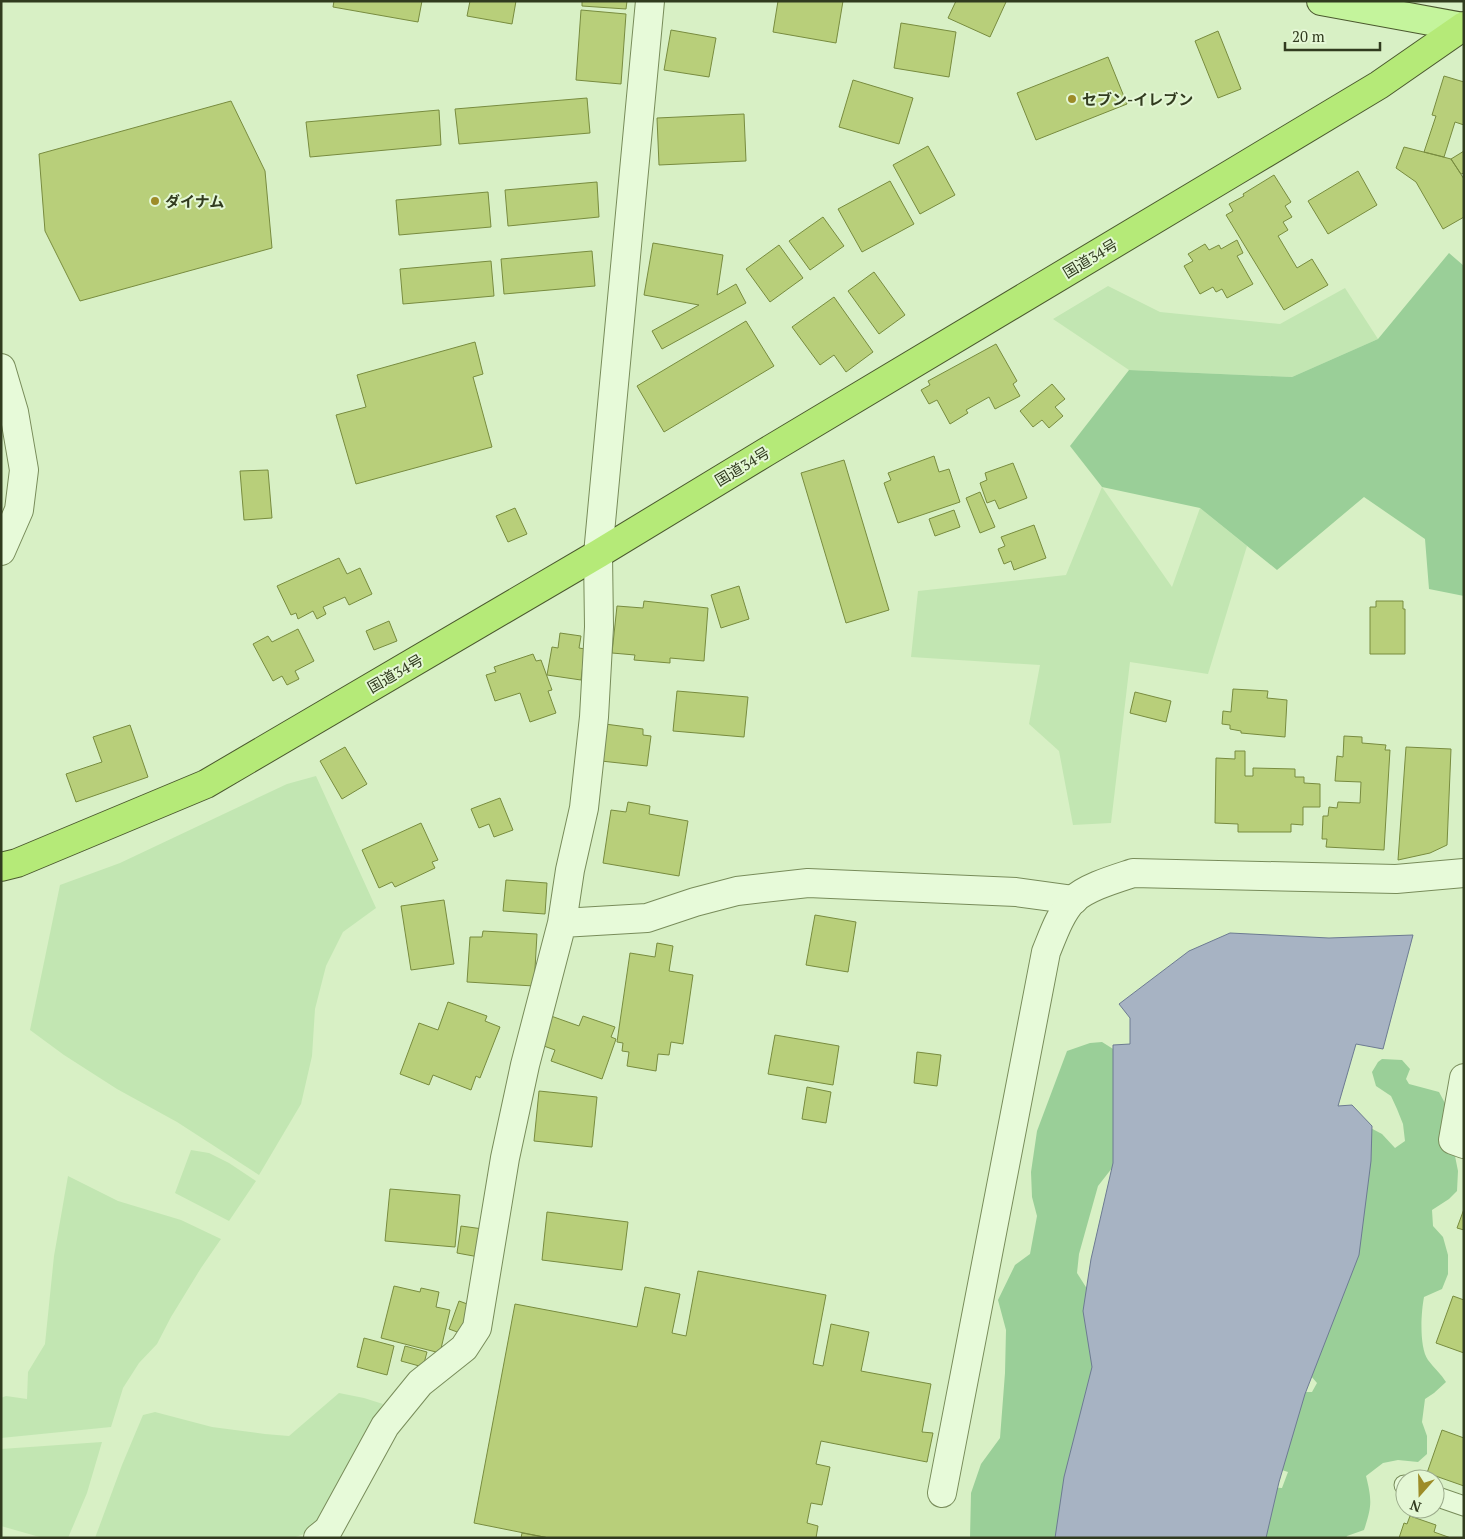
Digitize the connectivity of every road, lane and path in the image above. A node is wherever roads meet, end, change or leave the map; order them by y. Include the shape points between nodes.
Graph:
1 (650, 1) edge
2 (1321, 1) edge
3 (1463, 27) edge
4 (1, 368) edge
5 (1, 551) edge
6 (598, 554) junction
7 (1, 867) edge
8 (1464, 873) edge
9 (1074, 900) junction
10 (562, 923) junction
11 (1464, 1078) edge
12 (1464, 1144) edge
13 (942, 1493) dead end
14 (1445, 1499) edge
15 (1464, 1506) edge
16 (318, 1538) edge

1 - 6 street
2 - 3 main road
3 - 6 highway, 国道34号 via 1379,85
4 - 5 street via 14,412 24,470 19,510
6 - 7 highway, 国道34号 via 206,784
6 - 10 street via 599,627 594,717 584,808
8 - 9 street via 1396,879 1133,873 1101,883
9 - 10 street via 1016,892 808,883 737,891 647,918
9 - 13 street via 1058,923 1046,952
10 - 16 street via 505,1158 477,1328 464,1348 420,1383 385,1426 328,1530
11 - 12 street via 1453,1140
14 - 15 lane

